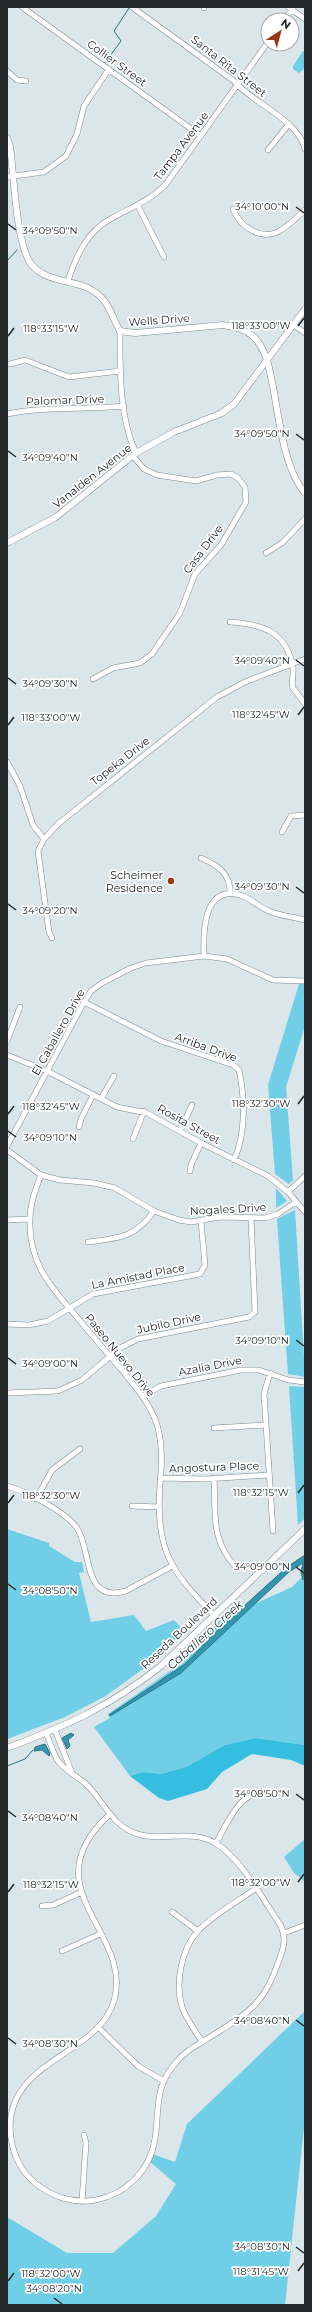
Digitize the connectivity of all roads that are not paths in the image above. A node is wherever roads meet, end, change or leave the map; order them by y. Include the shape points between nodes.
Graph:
1 (22, 7) edge
2 (132, 7) edge
3 (292, 8) edge
4 (305, 19) edge
5 (261, 52) edge
6 (109, 69) junction
7 (7, 71) edge
8 (26, 81) dead end
9 (237, 85) junction
10 (289, 124) junction
11 (201, 136) junction
12 (7, 138) edge
13 (305, 149) edge
14 (268, 150) dead end
15 (14, 176) junction
16 (7, 178) edge
17 (138, 206) junction
18 (233, 209) dead end
19 (305, 210) edge
20 (164, 257) dead end
21 (68, 281) junction
22 (305, 309) edge
23 (294, 325) junction
24 (120, 331) junction
25 (305, 333) edge
26 (267, 361) junction
27 (10, 364) dead end
28 (120, 371) junction
29 (124, 406) junction
30 (7, 414) edge
31 (134, 454) junction
32 (305, 493) edge
33 (305, 519) edge
34 (7, 543) edge
35 (266, 553) dead end
36 (230, 622) dead end
37 (305, 659) edge
38 (292, 664) junction
39 (93, 678) dead end
40 (305, 704) edge
41 (7, 762) edge
42 (305, 815) edge
43 (282, 832) dead end
44 (44, 839) junction
45 (201, 858) dead end
46 (230, 894) junction
47 (305, 920) edge
48 (52, 938) dead end
49 (204, 956) junction
50 (305, 981) edge
51 (84, 1002) junction
52 (20, 1007) dead end
53 (7, 1040) edge
54 (7, 1055) edge
55 (47, 1071) junction
56 (114, 1076) dead end
57 (93, 1095) junction
58 (101, 1099) junction
59 (192, 1104) dead end
60 (144, 1112) junction
61 (79, 1127) dead end
62 (180, 1131) junction
63 (133, 1139) dead end
64 (201, 1143) junction
65 (7, 1146) edge
66 (7, 1150) edge
67 (234, 1160) junction
68 (190, 1171) dead end
69 (41, 1175) junction
70 (305, 1176) edge
71 (288, 1192) junction
72 (296, 1202) junction
73 (154, 1211) junction
74 (305, 1212) edge
75 (251, 1218) junction
76 (29, 1219) junction
77 (7, 1220) edge
78 (201, 1221) junction
79 (88, 1242) dead end
80 (69, 1308) junction
81 (7, 1324) edge
82 (109, 1356) junction
83 (270, 1373) junction
84 (305, 1382) edge
85 (7, 1393) edge
86 (143, 1396) junction
87 (266, 1425) junction
88 (214, 1428) dead end
89 (80, 1449) dead end
90 (269, 1475) junction
91 (160, 1478) junction
92 (214, 1478) junction
93 (7, 1486) edge
94 (36, 1499) junction
95 (132, 1506) dead end
96 (158, 1507) junction
97 (305, 1528) edge
98 (273, 1531) dead end
99 (172, 1566) junction
100 (236, 1567) dead end
101 (214, 1615) junction
102 (55, 1730) junction
103 (46, 1733) junction
104 (7, 1748) edge
105 (73, 1774) junction
106 (277, 1794) dead end
107 (109, 1815) junction
108 (216, 1843) junction
109 (255, 1889) junction
110 (82, 1892) junction
111 (42, 1906) dead end
112 (172, 1912) dead end
113 (305, 1925) edge
114 (198, 1931) junction
115 (284, 1933) junction
116 (100, 1934) junction
117 (62, 1951) dead end
118 (98, 2027) junction
119 (202, 2042) junction
120 (164, 2081) junction
121 (84, 2135) dead end
122 (82, 2201) junction

1 - 6 street, Collier Street
2 - 9 street, Santa Rita Street
3 - 4 street
5 - 9 street, Tampa Avenue
6 - 11 street, Collier Street
6 - 15 street via 84,106 77,134 66,156 44,172
7 - 8 street via 17,80
9 - 10 street, Santa Rita Street
9 - 11 street, Tampa Avenue
10 - 13 street, Santa Rita Street via 298,132
10 - 14 street
11 - 17 street, Tampa Avenue via 166,184
12 - 15 main road, Wells Drive
15 - 16 street
15 - 21 main road, Wells Drive via 22,242 27,256 41,273
17 - 20 street
17 - 21 street, Tampa Avenue via 111,218 90,236 78,254
18 - 19 street via 236,218 258,234 280,231
21 - 24 main road, Wells Drive via 84,286 101,297
22 - 23 main road, Vanalden Avenue
23 - 25 street
23 - 26 main road, Vanalden Avenue
24 - 26 main road, Wells Drive via 135,333 223,325 237,327 254,337
24 - 28 street, Casa Drive
26 - 31 main road, Vanalden Avenue via 234,404 222,413 174,432
26 - 32 main road, Wells Drive via 288,457 294,476
27 - 28 street via 25,360 69,377
28 - 29 street, Casa Drive
29 - 30 street, Palomar Drive via 97,409 40,408
29 - 31 street, Casa Drive
31 - 34 main road, Vanalden Avenue via 56,517
31 - 39 street, Casa Drive via 140,466 157,475 196,481 217,474 231,474 238,478 244,487 246,502 221,545 195,574 180,613 152,654 140,663 113,668
33 - 35 street via 282,543
36 - 38 street via 252,624 268,629 280,640
37 - 38 street, Topeka Drive
38 - 40 street via 292,688
38 - 44 street, Topeka Drive via 245,682 217,697 58,824
41 - 44 street via 20,786 33,825
42 - 43 street via 291,816
44 - 48 street, Topeka Drive via 38,851 48,932
45 - 46 street via 225,873 230,882
46 - 47 street via 242,895 272,912
46 - 49 street via 215,901 208,911 203,933
49 - 50 street, El Caballero Drive via 228,959 273,980
49 - 51 street, El Caballero Drive via 146,963 131,968 102,983 91,991
51 - 55 street, El Caballero Drive
51 - 67 street, Arriba Drive via 161,1041 233,1065 238,1070 244,1132
52 - 53 street
54 - 55 street, Rosita Street
55 - 57 street, Rosita Street
55 - 65 street, El Caballero Drive
56 - 58 street
57 - 58 street, Rosita Street
57 - 61 street
58 - 60 street, Rosita Street via 122,1109
59 - 62 street
60 - 62 street, Rosita Street
60 - 63 street
62 - 64 street, Rosita Street
64 - 67 street, Rosita Street
64 - 68 street
66 - 69 street, Nogales Drive
67 - 71 street, Rosita Street via 268,1176
69 - 73 street, Nogales Drive via 115,1188
69 - 76 street, Paseo Nuevo Drive
70 - 71 street
71 - 72 street, Rosita Street
72 - 74 street, Rosita Street
72 - 75 street, Nogales Drive via 270,1217
73 - 78 street, Nogales Drive via 179,1220
73 - 79 street via 133,1233 119,1238
75 - 78 street, Nogales Drive via 220,1217
75 - 82 street, Jubilo Drive via 255,1312 249,1317 138,1339
76 - 77 street
76 - 80 street, Paseo Nuevo Drive via 33,1250 38,1265 54,1292
78 - 80 street, La Amistad Place via 205,1265 200,1274 93,1294
80 - 81 street, La Amistad Place via 41,1323
80 - 82 street, Paseo Nuevo Drive
82 - 85 street, Jubilo Drive via 82,1380 58,1391
82 - 86 street, Paseo Nuevo Drive
83 - 84 street, Azalia Drive via 288,1380
83 - 86 street, Azalia Drive via 241,1370 161,1386
83 - 87 street via 264,1394
86 - 91 street, Paseo Nuevo Drive via 155,1419 159,1435
87 - 88 street
87 - 90 street
89 - 94 street via 52,1470
90 - 92 street, Angostura Place
90 - 98 street
91 - 92 street, Angostura Place
91 - 96 street, Paseo Nuevo Drive
92 - 100 street via 218,1541 223,1552
93 - 94 street
94 - 99 street via 61,1513 77,1528 86,1546 89,1572 97,1585 105,1590 120,1593 126,1591
95 - 96 street
96 - 99 street, Paseo Nuevo Drive via 159,1527
97 - 101 main road, Reseda Boulevard
99 - 101 street, Paseo Nuevo Drive via 188,1588
101 - 102 main road, Reseda Boulevard via 161,1666 131,1689 103,1707
102 - 103 main road, Reseda Boulevard
102 - 105 street
103 - 104 main road, Reseda Boulevard
103 - 105 street via 58,1761
105 - 107 street via 90,1789
106 - 108 street via 266,1790 247,1797 234,1811
107 - 108 street via 124,1828 141,1835 191,1835
107 - 110 street via 96,1827 84,1847 79,1866
108 - 109 street via 230,1854
109 - 114 street
109 - 115 street
110 - 111 street via 53,1905
110 - 116 street
112 - 114 street
113 - 115 street
114 - 119 street via 186,1948 179,1990 185,2015
115 - 119 street via 285,1944 264,1997 247,2013
116 - 117 street
116 - 118 street via 114,1966 116,1984 113,2004
118 - 120 street via 138,2066
118 - 122 street via 30,2079 17,2100 12,2117 13,2148 27,2175 50,2194
119 - 120 street via 179,2058
120 - 122 street via 156,2102 154,2142 140,2174 115,2194
121 - 122 street via 86,2143

